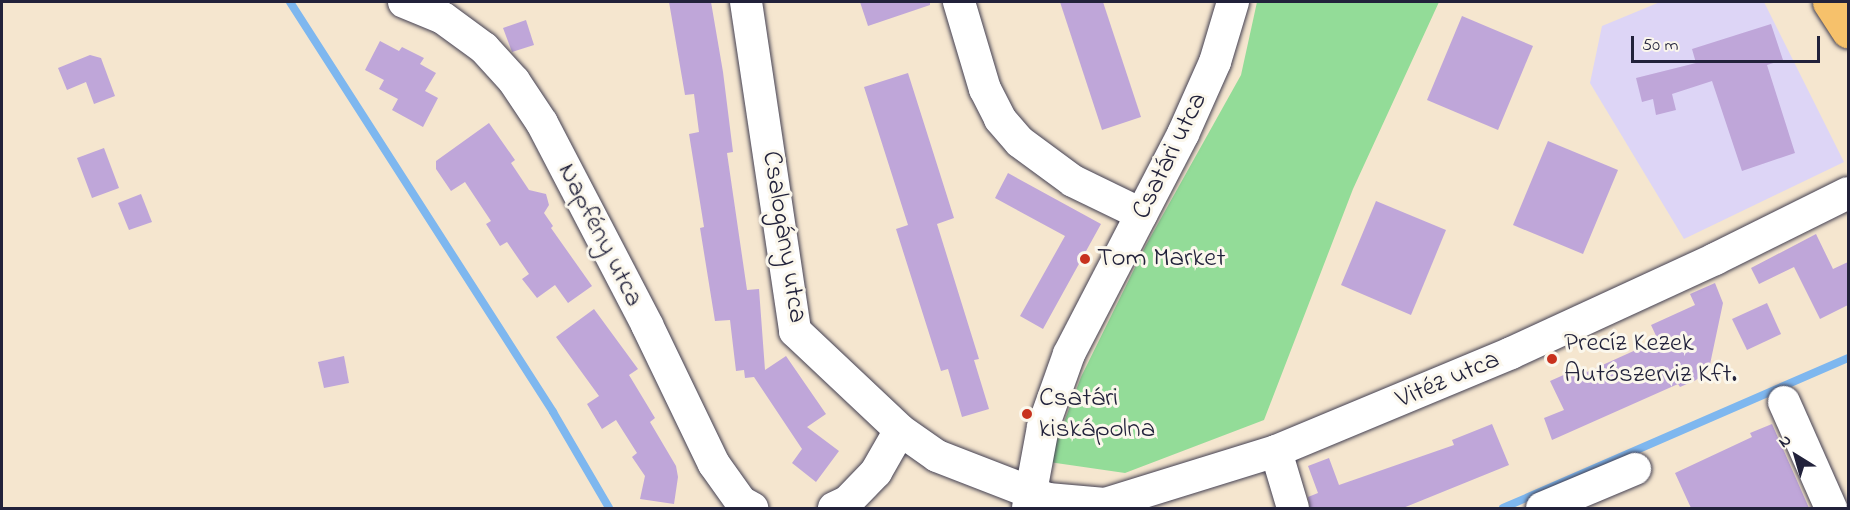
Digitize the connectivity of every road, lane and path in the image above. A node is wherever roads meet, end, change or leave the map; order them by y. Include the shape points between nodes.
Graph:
1 (404, 2) edge
2 (746, 2) edge
3 (959, 2) edge
4 (1233, 2) edge
5 (1829, 2) edge
6 (1848, 31) edge
7 (1848, 193) edge
8 (1141, 214) junction
9 (1784, 402) dead end
10 (900, 430) junction
11 (1276, 451) junction
12 (1635, 469) dead end
13 (1029, 501) edge
14 (752, 508) edge
15 (834, 508) edge
16 (1293, 508) edge
17 (1542, 508) edge
18 (1831, 508) edge

1 - 14 street, Napfény utca via 443,18 484,48 514,81 548,134 714,464 741,502
2 - 10 street, Csalogány utca via 795,330
3 - 8 street via 985,89 1007,127 1020,142 1073,181
4 - 8 street, Csatári utca via 1215,62
5 - 6 main road
7 - 11 street, Vitéz utca via 1502,357
8 - 13 street, Csatári utca via 1069,354 1043,427
9 - 18 street
10 - 13 street, Csalogány utca via 937,456
10 - 15 street via 876,472 847,502
11 - 13 street, Vitéz utca via 1105,504
11 - 16 street
12 - 17 street

